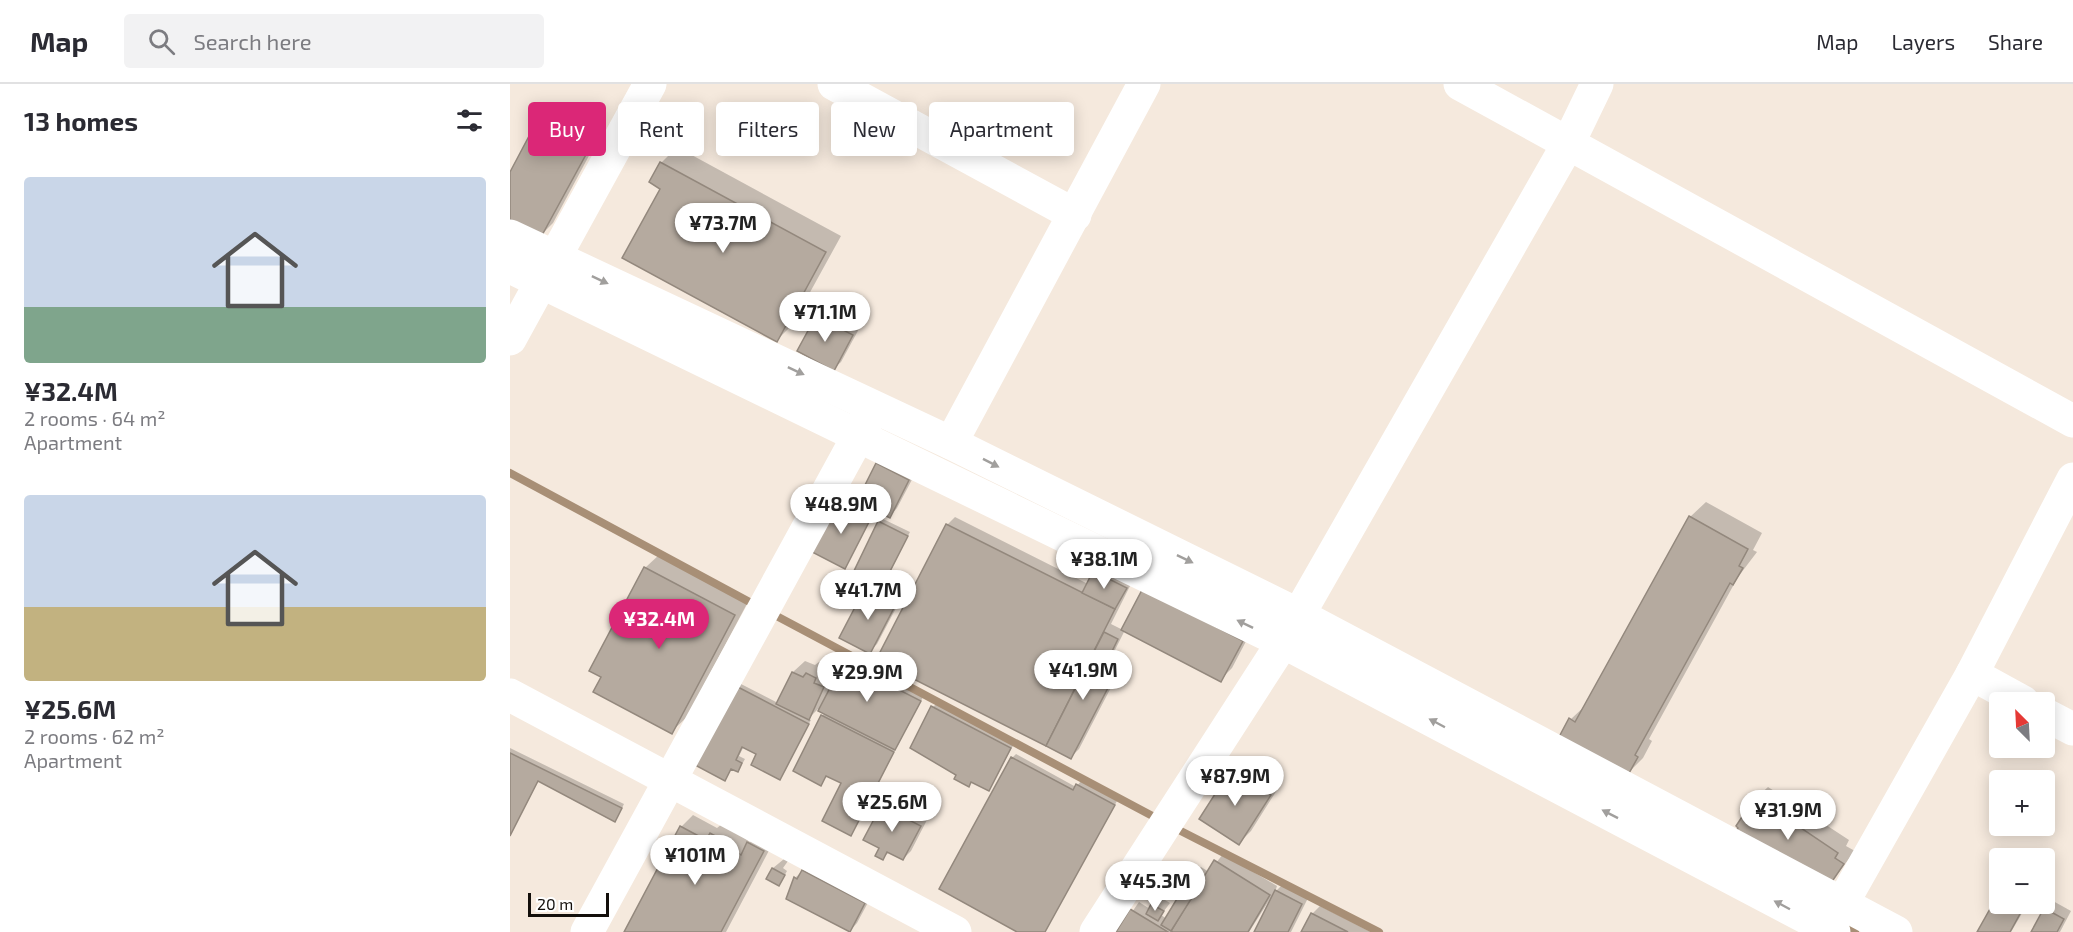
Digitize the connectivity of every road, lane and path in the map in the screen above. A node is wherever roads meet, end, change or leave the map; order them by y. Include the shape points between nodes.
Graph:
1 (650, 84) edge
2 (834, 84) edge
3 (1144, 84) edge
4 (1460, 84) edge
5 (1597, 84) edge
6 (1568, 144) junction
7 (1076, 215) junction
8 (510, 236) edge
9 (510, 267) edge
10 (548, 271) junction
11 (510, 339) edge
12 (875, 408) junction
13 (2073, 421) edge
14 (857, 438) junction
15 (951, 443) junction
16 (2073, 479) edge
17 (1291, 628) junction
18 (1972, 674) junction
19 (2005, 692) edge
20 (510, 695) edge
21 (2055, 720) edge
22 (2073, 729) edge
23 (670, 780) junction
24 (1833, 924) edge
25 (587, 932) edge
26 (955, 932) edge
27 (1096, 932) edge
28 (1896, 932) edge

1 - 10 street
2 - 7 street
3 - 7 street
4 - 6 street
5 - 6 street
6 - 13 street
6 - 17 street
7 - 15 street
8 - 10 street
9 - 10 street
10 - 11 street
10 -> 12 street
10 - 14 street
12 - 14 street
12 - 15 street
17 -> 14 street
14 - 23 street
15 -> 17 street
16 - 18 street
17 - 24 street
17 - 27 street
18 - 19 street
18 - 24 street
20 - 23 street
21 - 22 street
23 - 25 street
23 - 26 street
24 - 28 street

